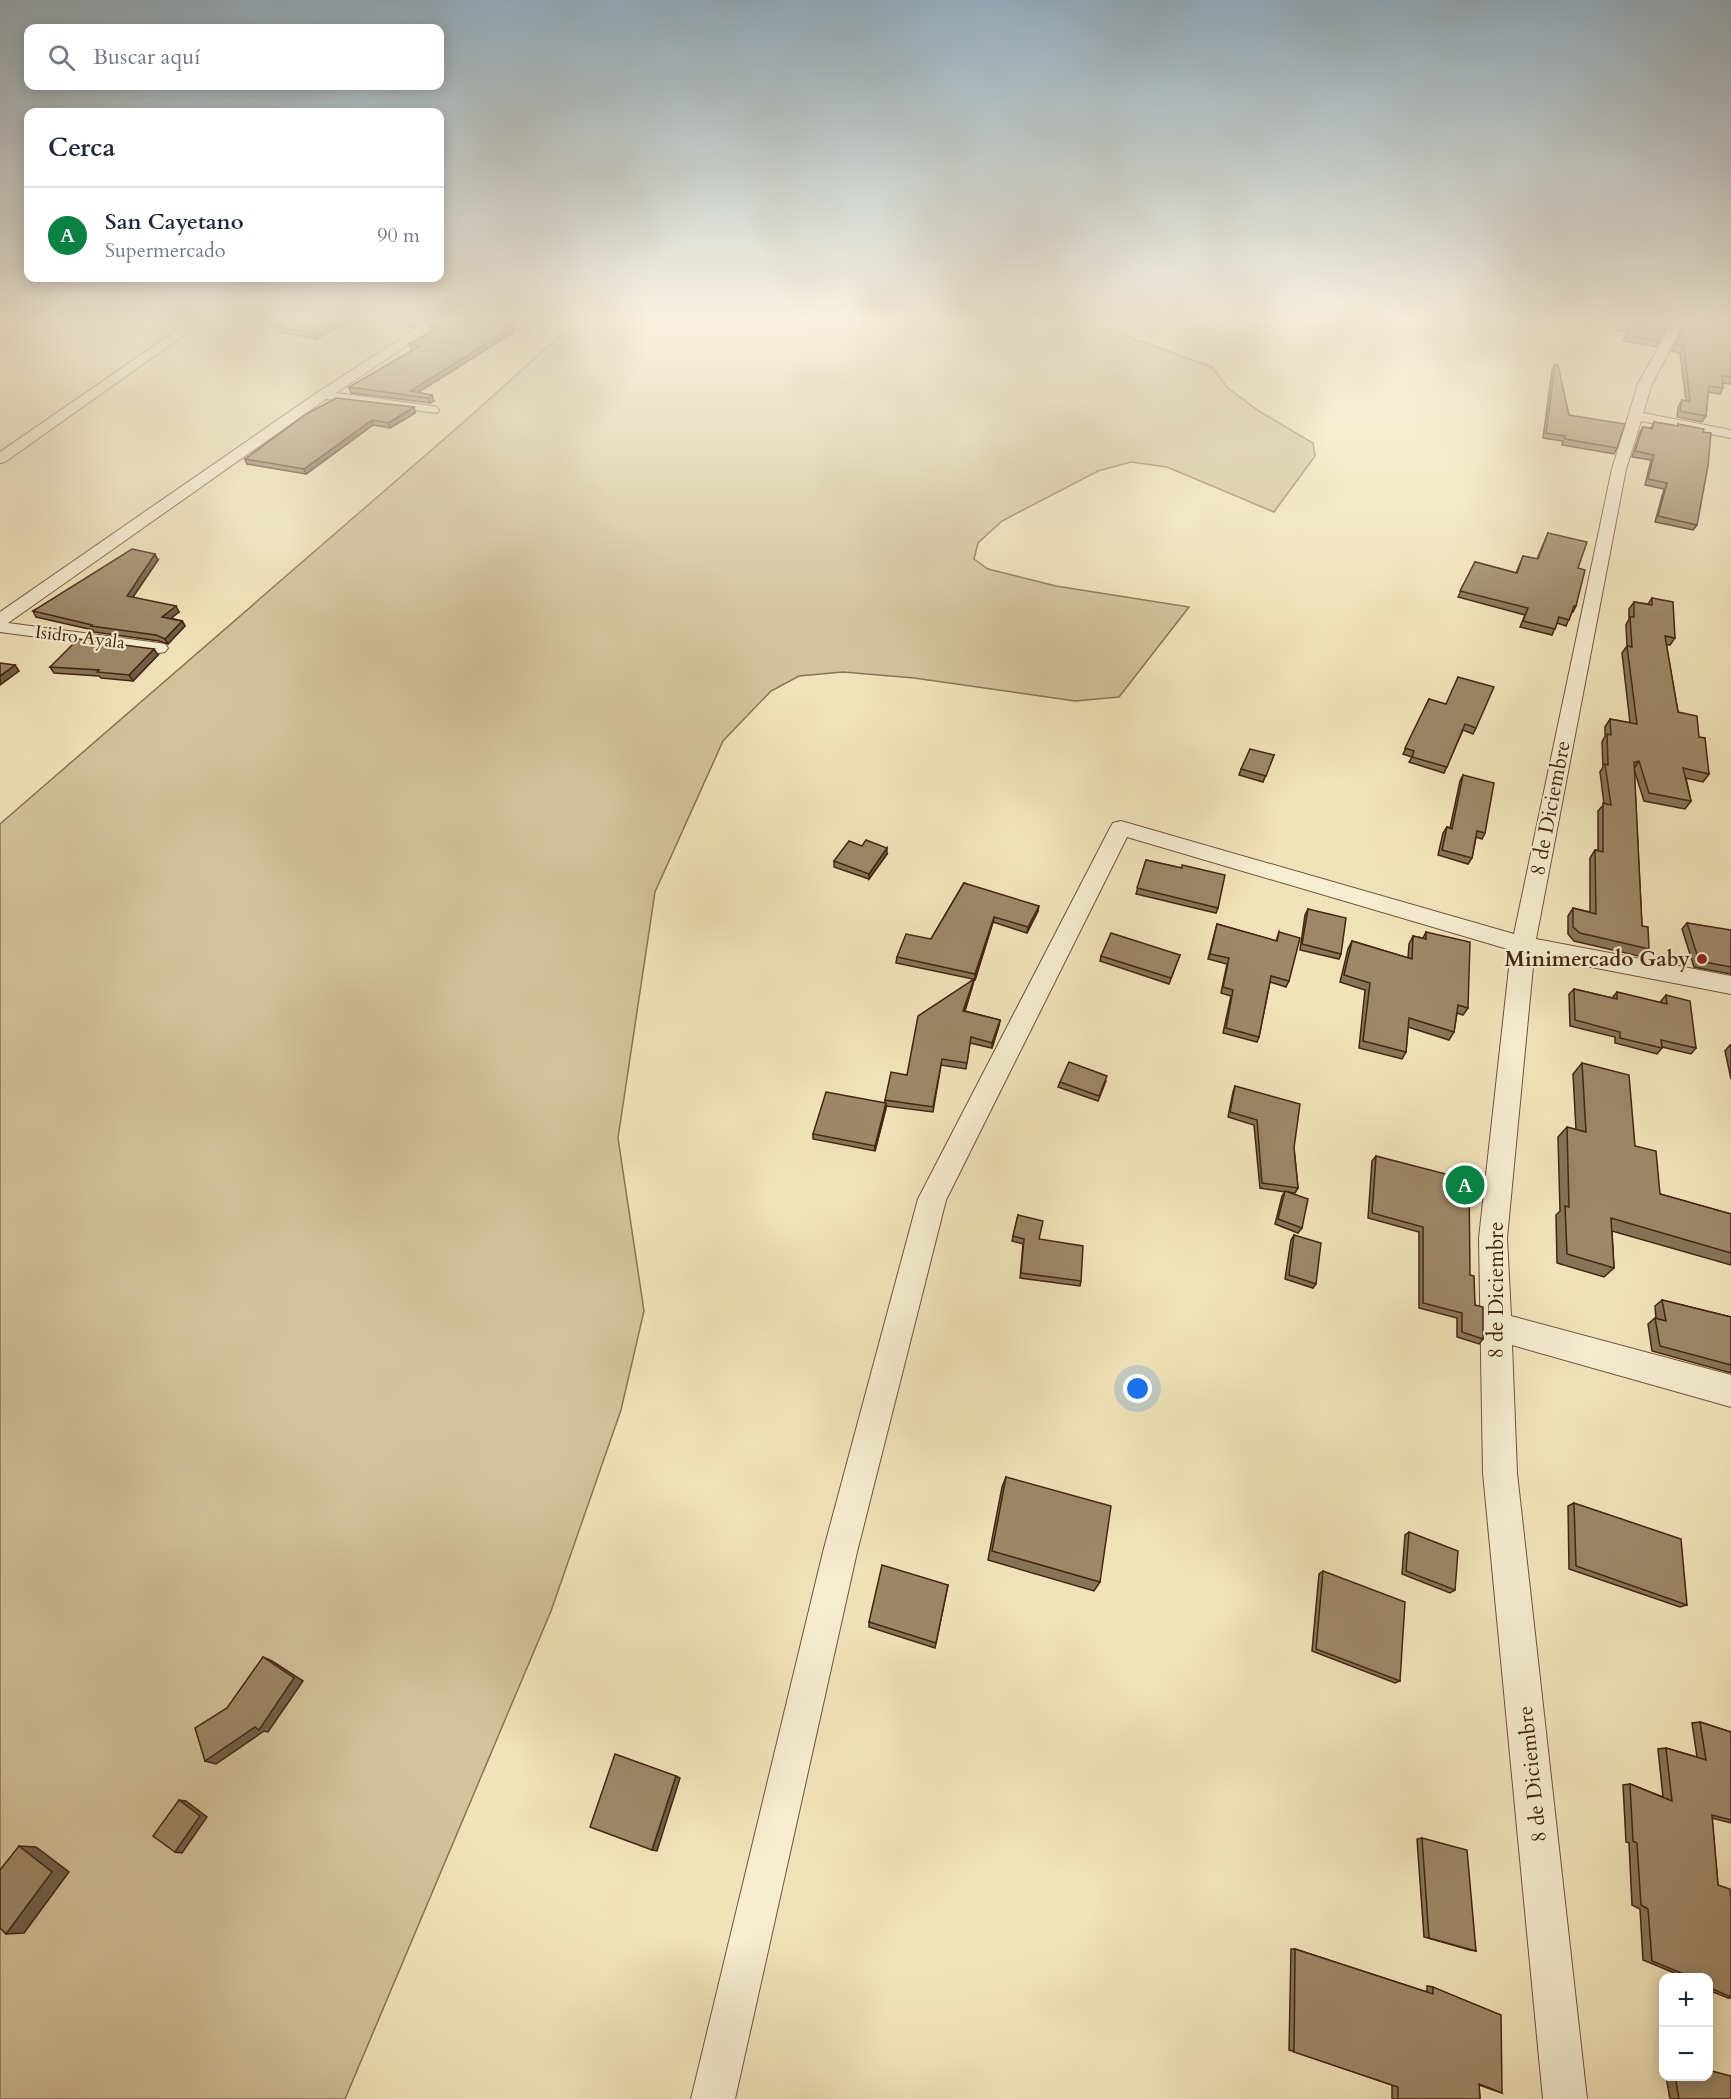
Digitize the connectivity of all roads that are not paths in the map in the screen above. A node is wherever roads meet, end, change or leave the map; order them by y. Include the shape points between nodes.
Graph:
1 (57, 419) edge
2 (289, 419) edge
3 (1634, 419) edge
4 (1651, 419) edge
5 (1731, 434) edge
6 (0, 459) edge
7 (0, 620) edge
8 (0, 627) edge
9 (159, 648) dead end
10 (1523, 945) junction
11 (1731, 984) edge
12 (1495, 1326) junction
13 (1731, 1391) edge
14 (714, 2099) edge
15 (1565, 2099) edge

1 - 6 street
2 - 7 street
3 - 10 street, 8 de Diciembre via 1619,469
4 - 5 street
8 - 9 street, Isidro Ayala
10 - 11 street
10 - 12 street, 8 de Diciembre via 1493,1238
10 - 14 street via 1121,828 932,1199 840,1552
12 - 13 street
12 - 15 street, 8 de Diciembre via 1500,1473

